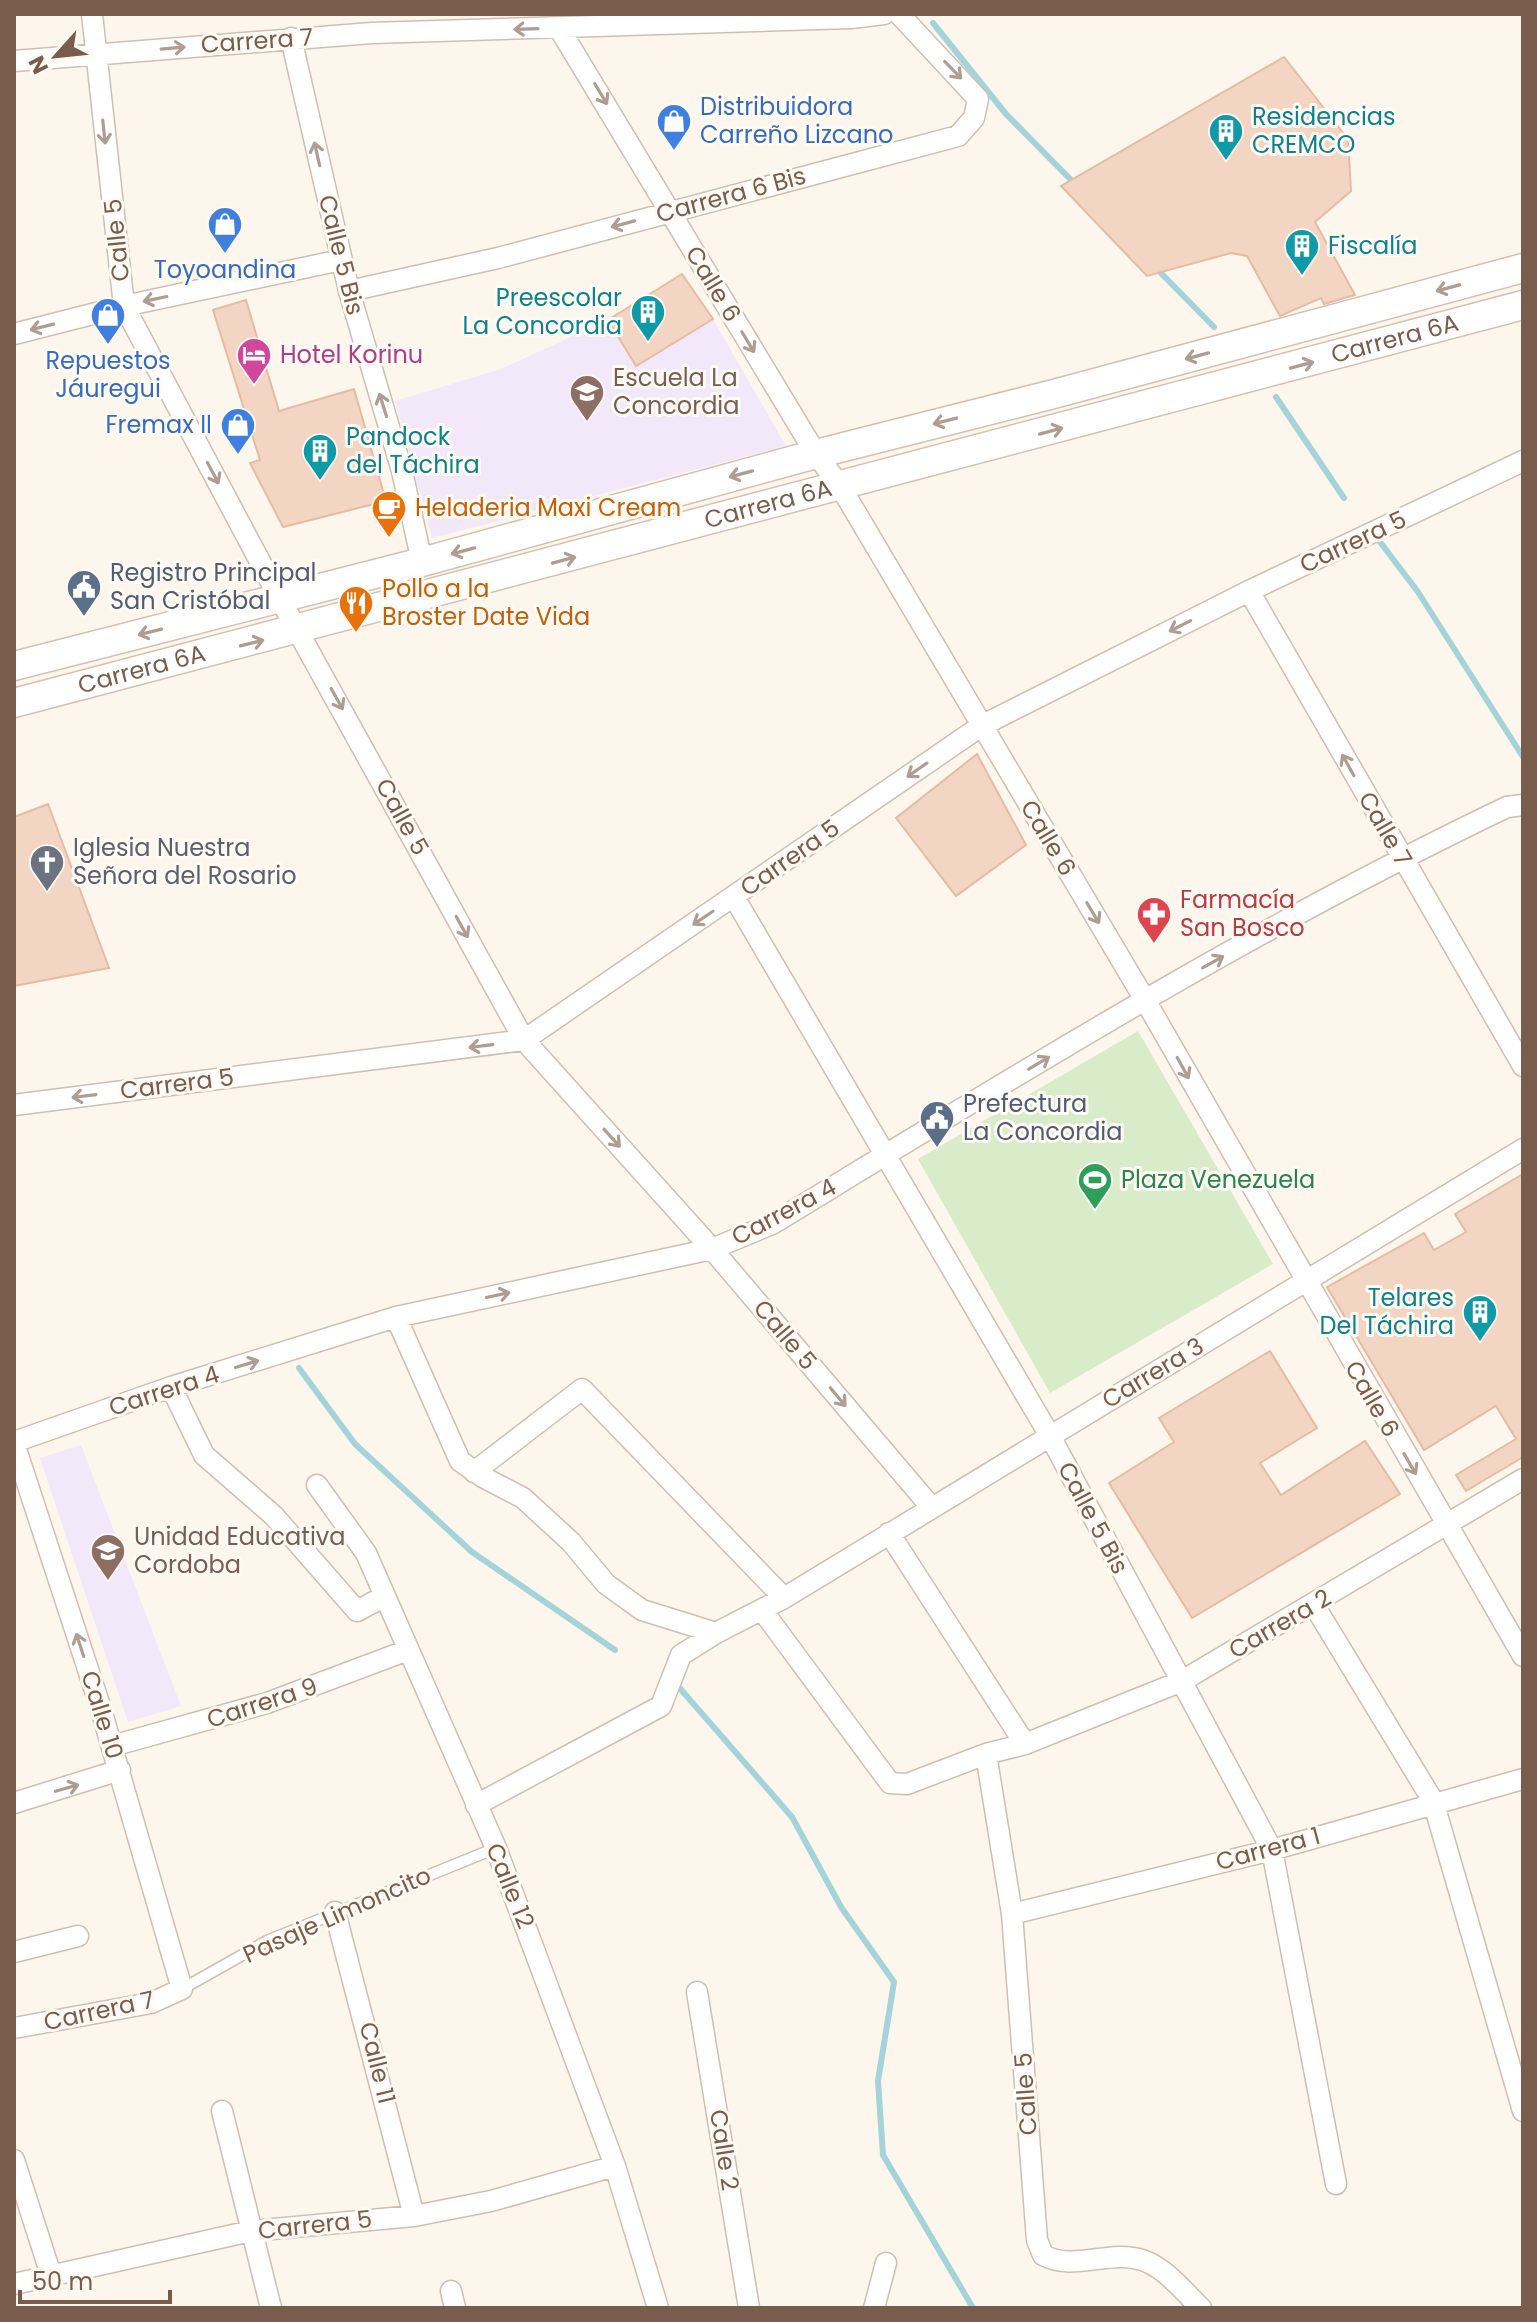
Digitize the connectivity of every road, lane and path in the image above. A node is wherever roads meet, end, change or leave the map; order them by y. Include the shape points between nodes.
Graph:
1 (92, 14) edge
2 (884, 14) edge
3 (899, 14) edge
4 (372, 24) edge
5 (559, 28) junction
6 (291, 38) junction
7 (96, 54) junction
8 (14, 61) edge
9 (669, 211) junction
10 (341, 260) junction
11 (1523, 268) edge
12 (349, 291) junction
13 (1523, 305) edge
14 (124, 306) junction
15 (14, 334) edge
16 (816, 454) junction
17 (1523, 461) edge
18 (840, 486) junction
19 (422, 562) junction
20 (1249, 591) junction
21 (280, 599) junction
22 (300, 631) junction
23 (14, 666) edge
24 (14, 703) edge
25 (981, 726) junction
26 (1523, 805) edge
27 (1400, 858) junction
28 (734, 897) junction
29 (1145, 1000) junction
30 (524, 1040) junction
31 (1523, 1066) edge
32 (14, 1105) edge
33 (1523, 1149) edge
34 (885, 1156) junction
35 (712, 1249) junction
36 (1304, 1281) junction
37 (396, 1317) junction
38 (171, 1387) junction
39 (1050, 1436) junction
40 (14, 1442) edge
41 (474, 1472) junction
42 (1523, 1479) edge
43 (317, 1485) dead end
44 (932, 1508) junction
45 (1446, 1526) junction
46 (889, 1533) junction
47 (385, 1596) junction
48 (784, 1598) junction
49 (1314, 1605) junction
50 (762, 1610) junction
51 (716, 1633) junction
52 (408, 1650) junction
53 (1523, 1656) edge
54 (1182, 1681) junction
55 (1025, 1744) junction
56 (112, 1746) junction
57 (986, 1754) junction
58 (120, 1770) junction
59 (1523, 1779) edge
60 (1433, 1801) junction
61 (14, 1803) edge
62 (476, 1805) junction
63 (496, 1848) junction
64 (1272, 1850) junction
65 (335, 1912) junction
66 (1012, 1914) junction
67 (78, 1936) dead end
68 (14, 1952) edge
69 (182, 1989) junction
70 (697, 1992) dead end
71 (14, 2028) edge
72 (222, 2111) dead end
73 (1523, 2111) edge
74 (14, 2160) edge
75 (615, 2166) junction
76 (1336, 2184) dead end
77 (414, 2216) junction
78 (251, 2231) junction
79 (886, 2263) dead end
80 (51, 2275) junction
81 (14, 2284) edge
82 (271, 2308) edge
83 (658, 2308) edge
84 (749, 2308) edge
85 (874, 2308) edge
86 (1201, 2308) edge

1 - 7 street, Calle 5
2 - 5 street, Carrera 7
3 -> 9 street, Carrera 6 Bis via 978,99 974,118 958,136
5 -> 4 street, Carrera 7
4 - 6 street, Carrera 7
5 -> 9 street, Calle 6
7 -> 6 street, Carrera 7
10 -> 6 street, Calle 5 Bis
7 - 8 street, Carrera 7
7 -> 14 street, Calle 5
9 -> 12 street, Carrera 6 Bis via 498,258
9 -> 16 street, Calle 6
10 - 12 street, Calle 5 Bis
10 -> 14 street
11 -> 16 street, Carrera 6A
19 -> 12 street, Calle 5 Bis via 402,471
18 -> 13 street, Carrera 6A
14 -> 15 street
14 -> 21 street, Calle 5
16 - 18 street, Calle 6
16 -> 19 street, Carrera 6A
17 - 20 street, Carrera 5
22 -> 18 street, Carrera 6A
18 - 25 street, Calle 6
19 - 21 street, Carrera 6A
20 -> 25 street, Carrera 5
27 -> 20 street, Calle 7
21 - 22 street, Calle 5
21 -> 23 street, Carrera 6A
24 -> 22 street, Carrera 6A
22 -> 30 street, Calle 5
25 -> 28 street, Carrera 5
25 -> 29 street, Calle 6
26 - 27 street, Carrera 4 via 1507,807
29 -> 27 street, Carrera 4
27 - 31 street, Calle 7
28 -> 30 street, Carrera 5
28 - 34 street, Calle 5 Bis
34 -> 29 street, Carrera 4
29 -> 36 street, Calle 6
30 -> 32 street, Carrera 5
30 -> 35 street, Calle 5
33 - 36 street, Carrera 3
34 - 35 street, Carrera 4 via 772,1224
34 - 39 street, Calle 5 Bis
37 -> 35 street, Carrera 4
35 -> 44 street, Calle 5
36 - 39 street, Carrera 3
36 -> 45 street, Calle 6
38 -> 37 street, Carrera 4
37 - 41 street via 460,1461
38 - 40 street, Carrera 4
38 - 47 street via 204,1455 274,1516 357,1611
39 - 44 street, Carrera 3
39 - 54 street, Calle 5 Bis
56 -> 40 street, Calle 10
41 - 48 street via 582,1389
41 - 51 street via 523,1498 606,1584 642,1610
42 - 45 street, Carrera 2
43 - 47 street, Calle 12 via 366,1553
44 - 46 street, Carrera 3
45 - 49 street, Carrera 2
45 - 53 street, Calle 6
46 - 48 street, Carrera 3
46 - 55 street
47 - 52 street, Calle 12
48 - 50 street, Carrera 3
49 - 54 street, Carrera 2
49 - 60 street
50 - 51 street, Carrera 3
50 - 57 street, Carrera 2 via 890,1783 907,1784
51 - 62 street, Carrera 3 via 681,1655 661,1706
52 - 56 street, Carrera 9 via 267,1703
52 - 62 street, Calle 12
54 - 55 street, Carrera 2
54 - 64 street, Calle 5 Bis
55 - 57 street, Carrera 2
56 - 58 street, Calle 10
57 - 66 street, Calle 5
61 -> 58 street
58 - 69 street, Calle 10
59 - 60 street, Carrera 1
60 - 64 street, Carrera 1
60 - 73 street
62 - 63 street, Calle 12
63 - 65 lane, Pasaje Limoncito
63 - 75 street, Calle 12
64 - 66 street, Carrera 1
64 - 76 street, Calle 5 Bis
65 - 69 lane, Pasaje Limoncito via 267,1941
65 - 77 street, Calle 11
66 - 86 street, Calle 5 via 1037,2240 1043,2255 1058,2263 1140,2259 1154,2264
67 - 68 street
69 - 71 street, Carrera 7 via 151,2003
70 - 84 street, Calle 2
72 - 78 street
74 - 80 street
75 - 77 street, Carrera 5 via 491,2201
75 - 83 street, Calle 12
77 - 78 street, Carrera 5
78 - 80 street, Carrera 5
78 - 82 street
79 - 85 street
80 - 81 street, Carrera 5

